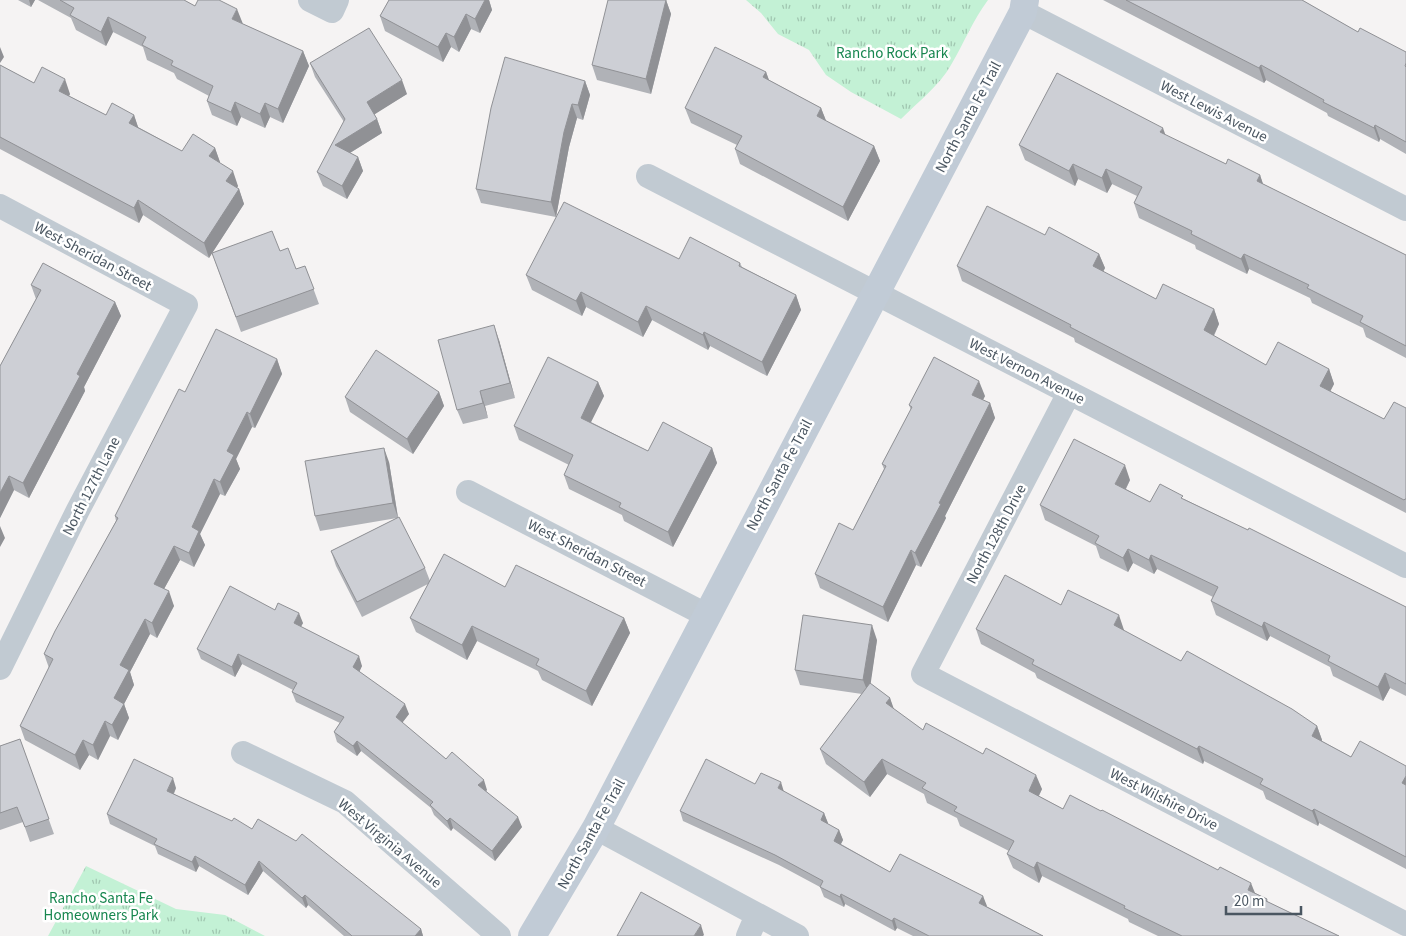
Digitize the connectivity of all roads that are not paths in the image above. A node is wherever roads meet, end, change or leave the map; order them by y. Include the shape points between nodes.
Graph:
1 (310, 0) edge
2 (1028, 4) edge
3 (335, 6) edge
4 (648, 176) dead end
5 (0, 206) edge
6 (1406, 209) edge
7 (875, 292) junction
8 (186, 305) joint
9 (1070, 393) junction
10 (468, 492) dead end
11 (1406, 566) edge
12 (706, 615) junction
13 (0, 668) edge
14 (923, 674) joint
15 (243, 753) dead end
16 (596, 828) junction
17 (1406, 924) edge
18 (752, 926) edge
19 (499, 936) edge
20 (532, 936) edge
21 (797, 936) edge

1 - 3 street
2 - 6 street, West Lewis Avenue
2 - 7 street, North Santa Fe Trail
4 - 7 street, West Vernon Avenue
5 - 8 street, West Sheridan Street
7 - 9 street, West Vernon Avenue
7 - 12 street, North Santa Fe Trail
8 - 13 street, North 127th Lane via 78,510
9 - 11 street, West Vernon Avenue
9 - 14 street, North 128th Drive
10 - 12 street, West Sheridan Street
12 - 16 street, North Santa Fe Trail
14 - 17 street, West Wilshire Drive
15 - 19 street, West Virginia Avenue via 345,802
16 - 18 street
16 - 20 street, North Santa Fe Trail
18 - 21 street

